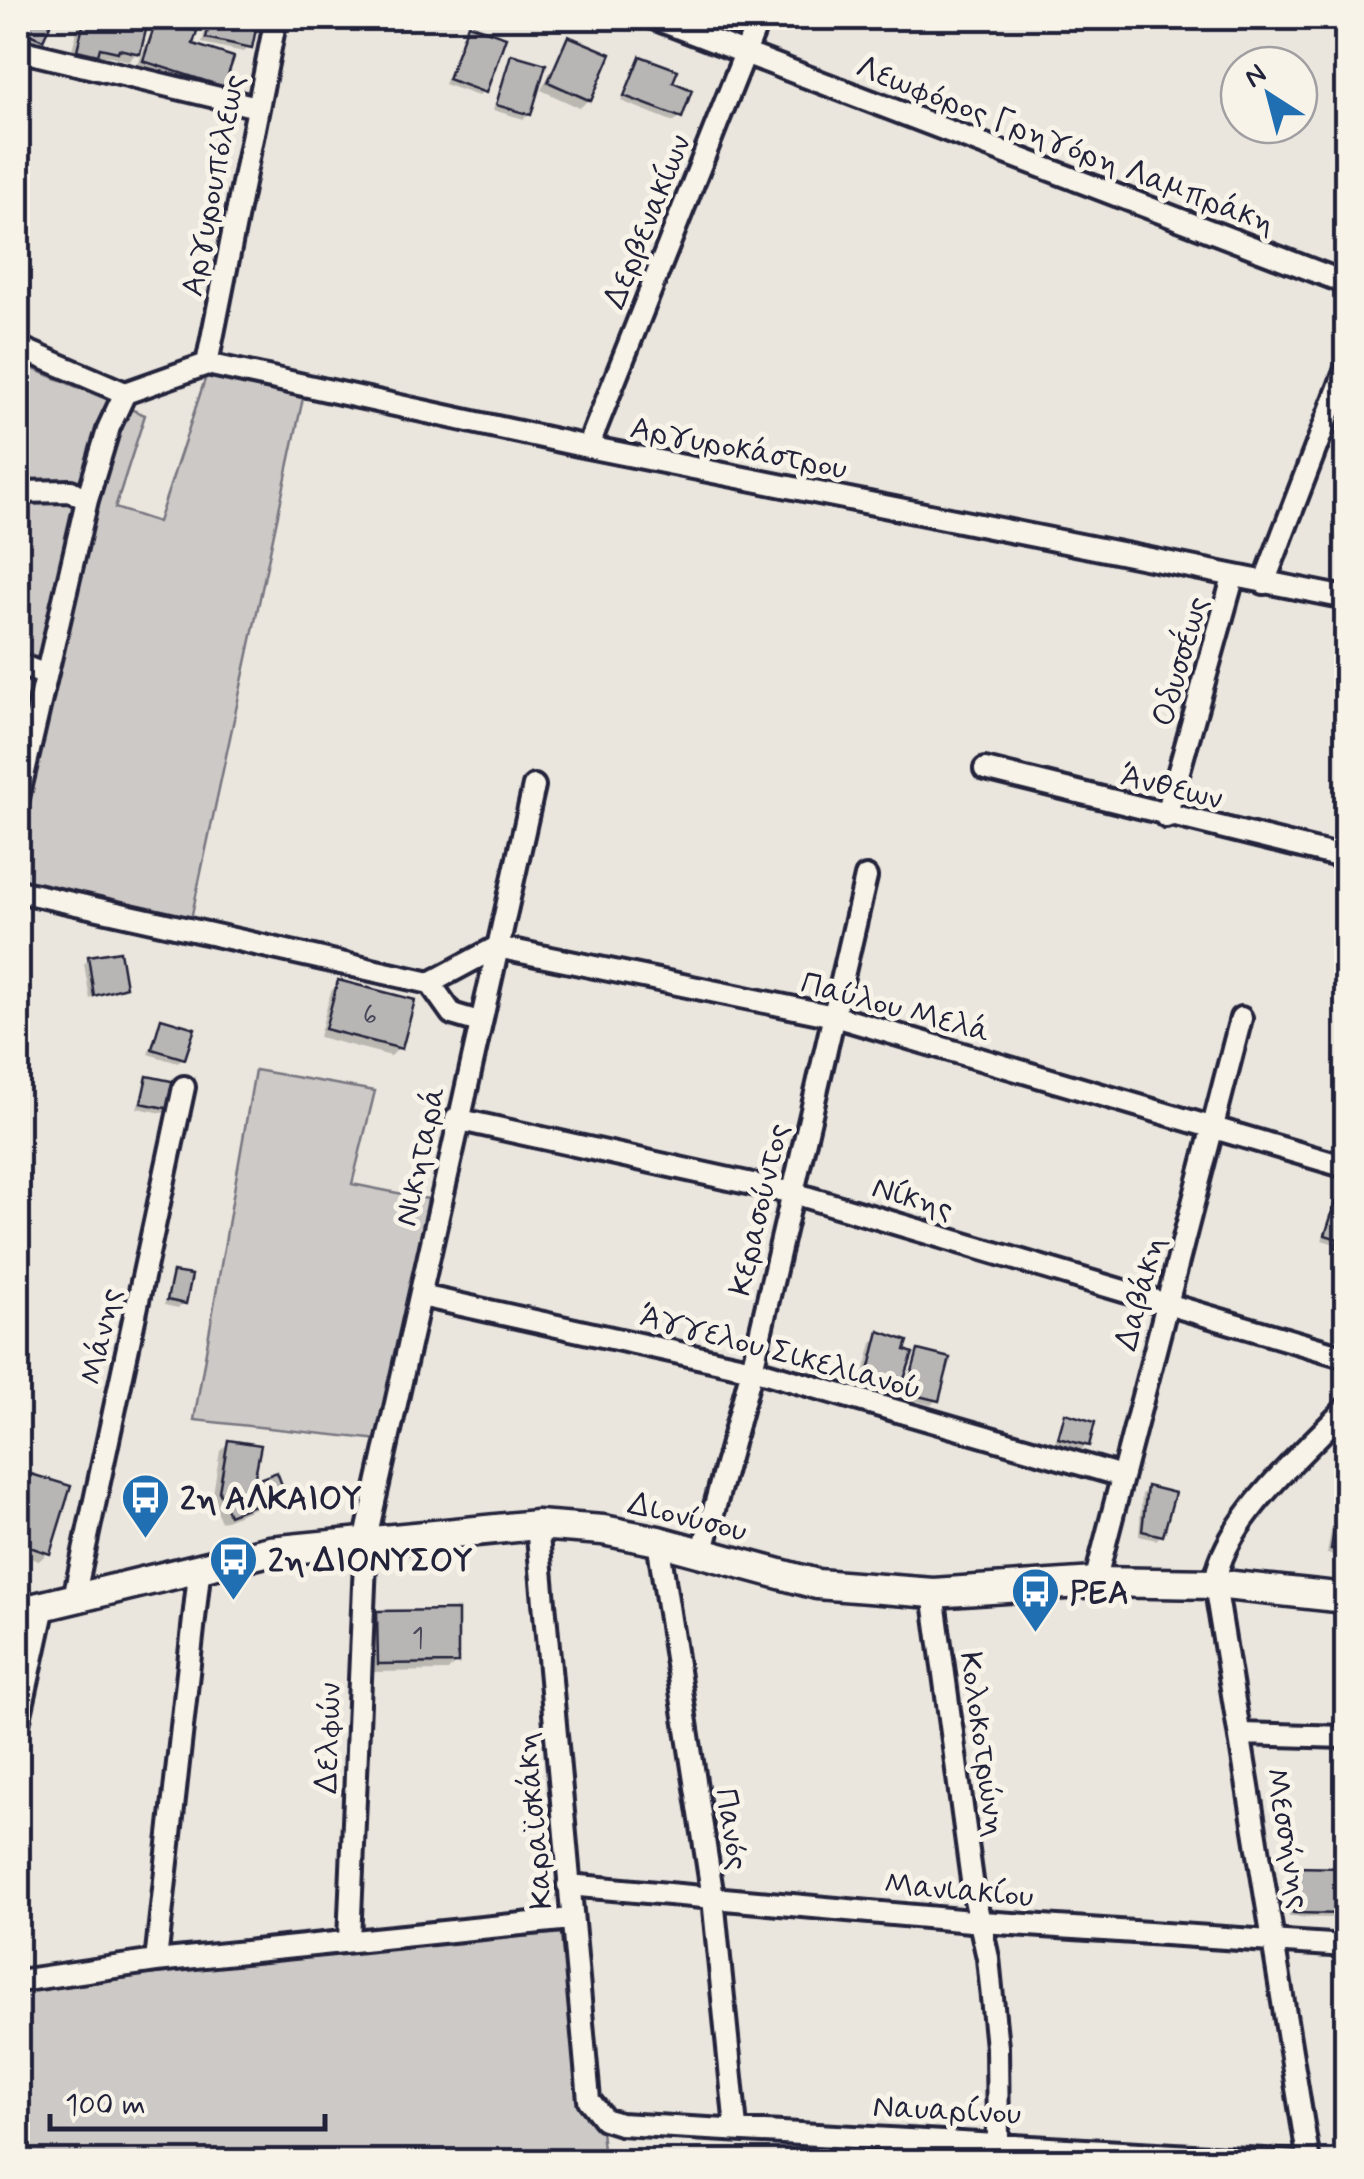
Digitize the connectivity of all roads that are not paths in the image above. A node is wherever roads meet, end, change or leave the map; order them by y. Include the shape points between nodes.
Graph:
1 (276, 18) edge
2 (653, 18) edge
3 (760, 18) edge
4 (18, 50) edge
5 (745, 53) junction
6 (257, 107) junction
7 (1346, 284) edge
8 (18, 347) edge
9 (208, 364) junction
10 (1346, 369) edge
11 (125, 394) junction
12 (588, 447) junction
13 (18, 492) edge
14 (87, 500) junction
15 (1233, 578) junction
16 (1264, 583) junction
17 (1346, 598) edge
18 (18, 664) edge
19 (46, 675) junction
20 (984, 769) dead end
21 (534, 786) dead end
22 (18, 798) edge
23 (1166, 817) junction
24 (1346, 858) edge
25 (866, 877) dead end
26 (18, 891) edge
27 (496, 947) junction
28 (430, 983) junction
29 (834, 1016) junction
30 (1241, 1018) dead end
31 (479, 1022) junction
32 (184, 1087) dead end
33 (456, 1119) junction
34 (1213, 1127) junction
35 (1346, 1167) edge
36 (793, 1193) junction
37 (420, 1296) junction
38 (1167, 1304) junction
39 (1346, 1357) edge
40 (752, 1369) junction
41 (1346, 1408) edge
42 (1122, 1476) junction
43 (536, 1525) junction
44 (366, 1538) junction
45 (658, 1542) junction
46 (702, 1554) junction
47 (200, 1565) junction
48 (1095, 1582) junction
49 (1216, 1584) junction
50 (933, 1593) junction
51 (74, 1598) junction
52 (1346, 1598) edge
53 (31, 1609) edge
54 (18, 1724) edge
55 (1241, 1734) junction
56 (1346, 1737) edge
57 (568, 1885) junction
58 (713, 1898) junction
59 (572, 1919) junction
60 (982, 1922) junction
61 (350, 1940) junction
62 (1276, 1940) junction
63 (1346, 1946) edge
64 (156, 1961) junction
65 (18, 1981) edge
66 (594, 2110) joint
67 (736, 2128) junction
68 (998, 2141) junction
69 (1300, 2162) edge
70 (1310, 2162) edge

1 - 6 street, Αργυρουπόλεως
2 - 5 street, Λεωφόρος Γρηγόρη Λαμπράκη
3 - 5 street, Δερβενακίων
4 - 6 street
5 - 7 street, Λεωφόρος Γρηγόρη Λαμπράκη
5 - 12 street, Δερβενακίων
6 - 9 street, Αργυρουπόλεως
8 - 11 street
9 - 11 street
9 - 12 street, Αργυροκάστρου
10 - 16 street
11 - 14 street
12 - 15 street, Αργυροκάστρου
13 - 14 street via 71,492
14 - 19 street
15 - 16 street, Αργυροκάστρου
15 - 23 street, Οδυσσέως
16 - 17 street, Αργυροκάστρου
18 - 19 street
19 - 22 street
20 - 23 street, Άνθεων
21 - 27 street, Νικηταρά
23 - 24 street, Άνθεων
25 - 29 street, Κερασούντος
26 - 28 street
27 - 28 street
27 - 29 street, Παύλου Μελά
27 - 31 street, Νικηταρά
28 - 31 street via 452,1014
29 - 34 street, Παύλου Μελά
29 - 36 street, Κερασούντος
30 - 34 street, Δαβάκη
31 - 33 street, Νικηταρά
32 - 51 street, Μάνης
33 - 36 street, Νίκης
33 - 37 street, Νικηταρά
34 - 35 street, Παύλου Μελά
34 - 38 street, Δαβάκη
36 - 38 street, Νίκης
36 - 40 street, Κερασούντος
37 - 40 street, Άγγελου Σικελιανού
37 - 44 street, Νικηταρά
38 - 39 street, Νίκης
38 - 42 street, Δαβάκη
40 - 42 street, Άγγελου Σικελιανού
40 - 46 street, Κερασούντος
41 - 49 street via 1256,1505 1228,1544
42 - 48 street, Δαβάκη
43 - 44 main road, Διονύσου
43 - 45 main road, Διονύσου
43 - 57 street, Καραϊσκάκη
44 - 47 main road, Διονύσου
44 - 61 street, Δελφών
45 - 46 main road, Διονύσου
45 - 58 street, Πανός
46 - 50 main road, Διονύσου via 817,1584
47 - 51 main road, Διονύσου
47 - 64 street
48 - 49 main road, Διονύσου
48 - 50 main road, Διονύσου
49 - 52 main road, Διονύσου
49 - 55 street, Μεσσήνης
50 - 60 street, Κολοκοτρώνη
51 - 53 main road, Διονύσου
53 - 54 street
55 - 56 street
55 - 62 street, Μεσσήνης
57 - 58 street, Μανιακίου
57 - 59 street, Καραϊσκάκη
58 - 60 street, Μανιακίου
58 - 67 street, Πανός
59 - 61 street
59 - 66 street, Καραϊσκάκη
60 - 62 street, Μανιακίου
60 - 68 street, Κολοκοτρώνη
61 - 64 street
62 - 63 street, Μανιακίου
62 - 70 street, Μεσσήνης
64 - 65 street
66 - 67 street, Ναυαρίνου via 620,2124
67 - 68 street, Ναυαρίνου
68 - 69 street, Ναυαρίνου

